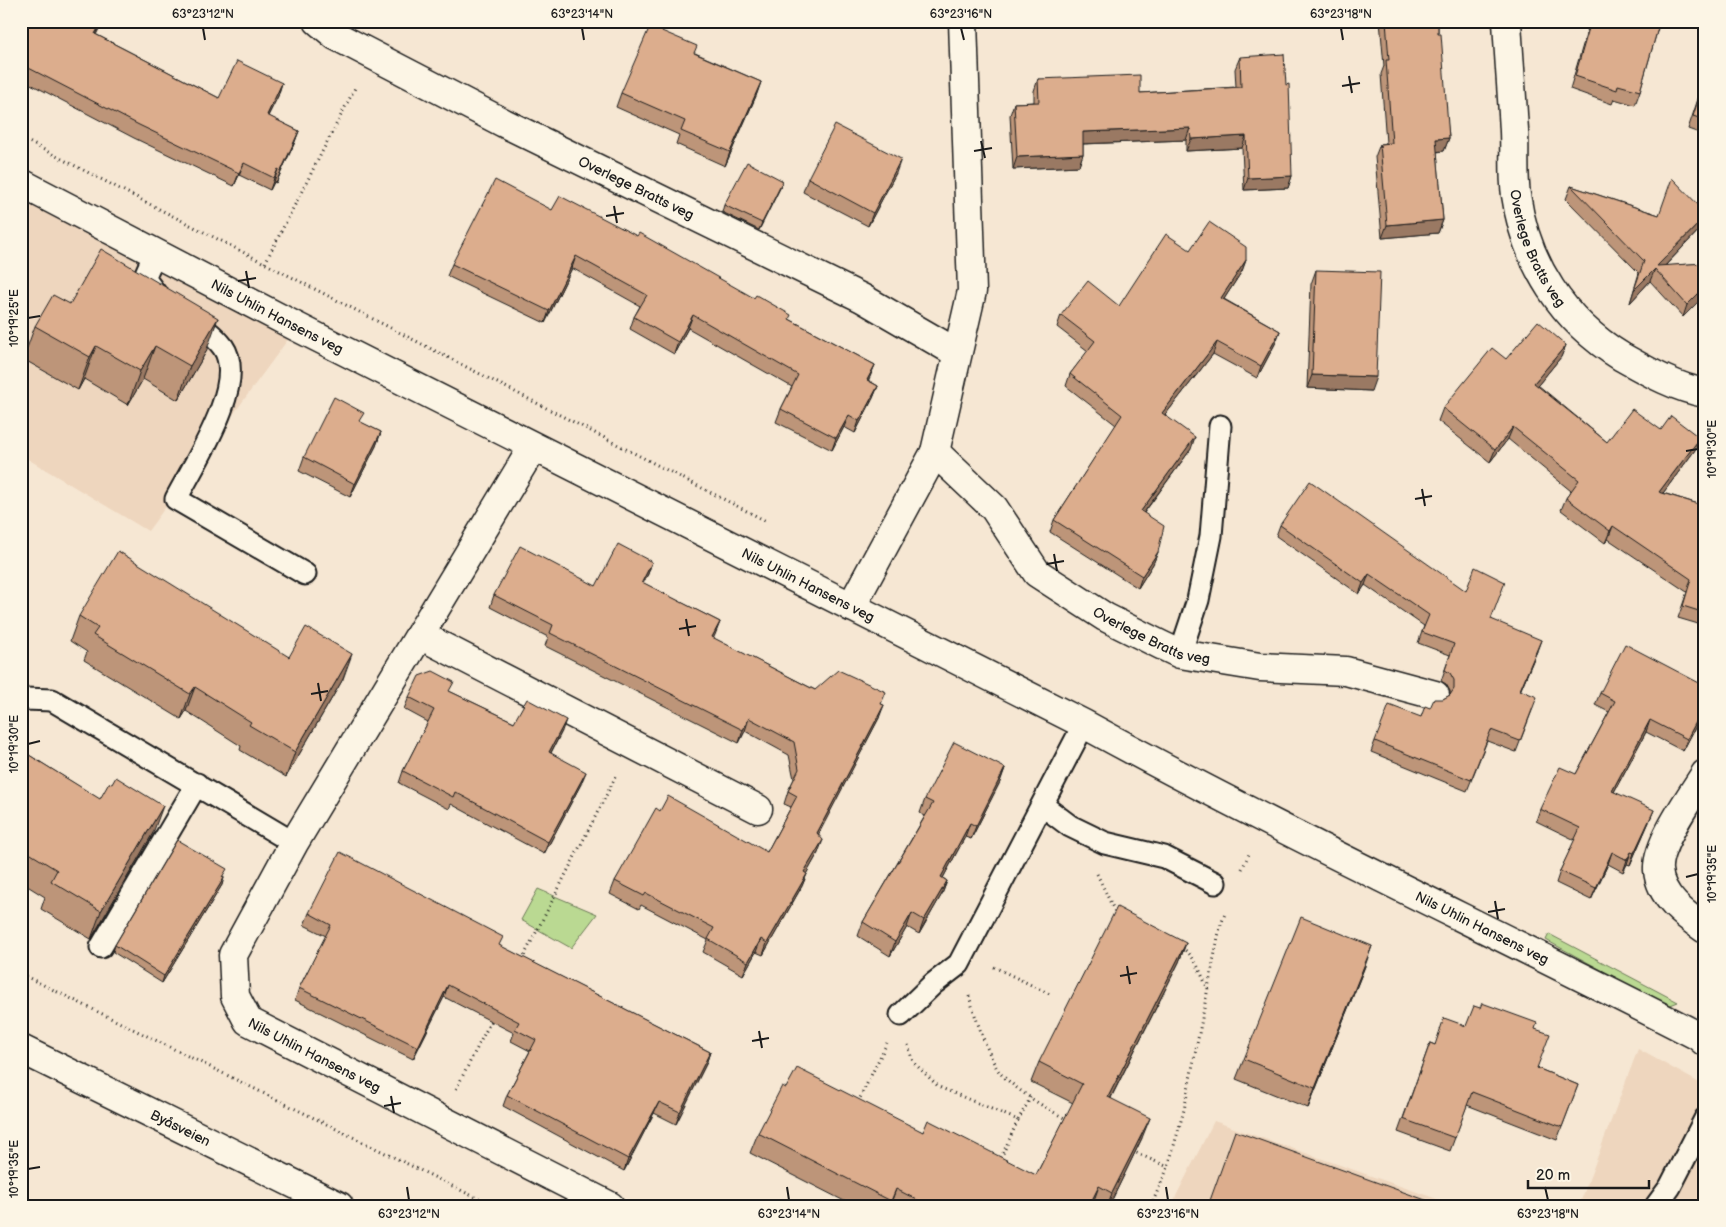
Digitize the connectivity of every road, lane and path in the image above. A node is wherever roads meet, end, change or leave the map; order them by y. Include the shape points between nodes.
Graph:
1 (318, 21) edge
2 (963, 21) edge
3 (1507, 21) edge
4 (372, 54) junction
5 (21, 184) edge
6 (155, 253) junction
7 (265, 263) dead end
8 (957, 353) junction
9 (1705, 393) edge
10 (1220, 426) dead end
11 (533, 447) junction
12 (935, 452) junction
13 (305, 574) dead end
14 (851, 607) junction
15 (420, 635) junction
16 (1180, 654) junction
17 (1435, 696) dead end
18 (21, 701) edge
19 (1084, 724) junction
20 (632, 744) junction
21 (1705, 774) edge
22 (197, 784) junction
23 (1042, 805) junction
24 (758, 809) dead end
25 (1265, 819) junction
26 (294, 843) junction
27 (1242, 870) dead end
28 (1095, 871) dead end
29 (1215, 884) dead end
30 (1226, 911) dead end
31 (1124, 919) edge
32 (1705, 929) edge
33 (970, 944) junction
34 (1173, 944) edge
35 (101, 947) edge
36 (521, 962) edge
37 (959, 964) junction
38 (21, 974) edge
39 (1208, 989) junction
40 (1052, 995) dead end
41 (494, 1015) edge
42 (901, 1015) junction
43 (1703, 1034) edge
44 (21, 1049) edge
45 (1031, 1097) junction
46 (858, 1103) edge
47 (1705, 1119) edge
48 (440, 1120) junction
49 (1018, 1120) junction
50 (1073, 1123) edge
51 (1128, 1150) edge
52 (997, 1167) edge
53 (1168, 1167) junction
54 (339, 1206) edge
55 (493, 1206) edge
56 (610, 1206) edge
57 (1151, 1206) edge
58 (1656, 1206) edge

1 - 4 street, Overlege Bratts veg via 336,36
2 - 8 street via 972,291
3 - 9 street, Overlege Bratts veg via 1516,194 1525,234 1541,276 1570,315 1600,343 1641,368
4 - 7 path
4 - 8 street, Overlege Bratts veg via 504,123 862,298
5 - 6 street, Nils Uhlin Hansens veg
6 - 11 street, Nils Uhlin Hansens veg
6 - 13 lane via 144,278 157,297 210,333 224,348 230,365 230,386 222,408 176,499
8 - 12 street
10 - 16 lane via 1211,536 1198,600
11 - 14 street, Nils Uhlin Hansens veg
11 - 15 street, Nils Uhlin Hansens veg
12 - 14 street
12 - 16 street, Overlege Bratts veg via 994,508 1037,573 1105,617
14 - 19 street, Nils Uhlin Hansens veg
15 - 20 street
15 - 26 street, Nils Uhlin Hansens veg
16 - 17 street, Overlege Bratts veg via 1260,667 1346,671
18 - 22 lane via 52,700
19 - 23 lane
19 - 25 street, Nils Uhlin Hansens veg
20 - 24 street
20 - 36 path
21 - 32 street via 1665,840 1658,870 1666,893 1683,913
22 - 26 lane
22 - 35 lane
23 - 29 lane via 1070,826 1105,843 1164,856
23 - 33 lane
25 - 27 path
25 - 43 street, Nils Uhlin Hansens veg
26 - 48 street, Nils Uhlin Hansens veg via 233,955 235,996 248,1021
28 - 31 path via 1116,914
30 - 39 path
33 - 37 lane
33 - 40 path via 993,967
34 - 39 path via 1188,951
37 - 42 lane
37 - 45 path via 978,1026 1000,1073
38 - 55 path
39 - 53 path via 1184,1110
41 - 48 path
42 - 46 path
42 - 49 path via 913,1062 939,1088
44 - 54 street, Byåsveien
45 - 49 path
45 - 50 path
47 - 58 lane via 1670,1187
48 - 56 street, Nils Uhlin Hansens veg
49 - 52 path
51 - 53 path
53 - 57 path

